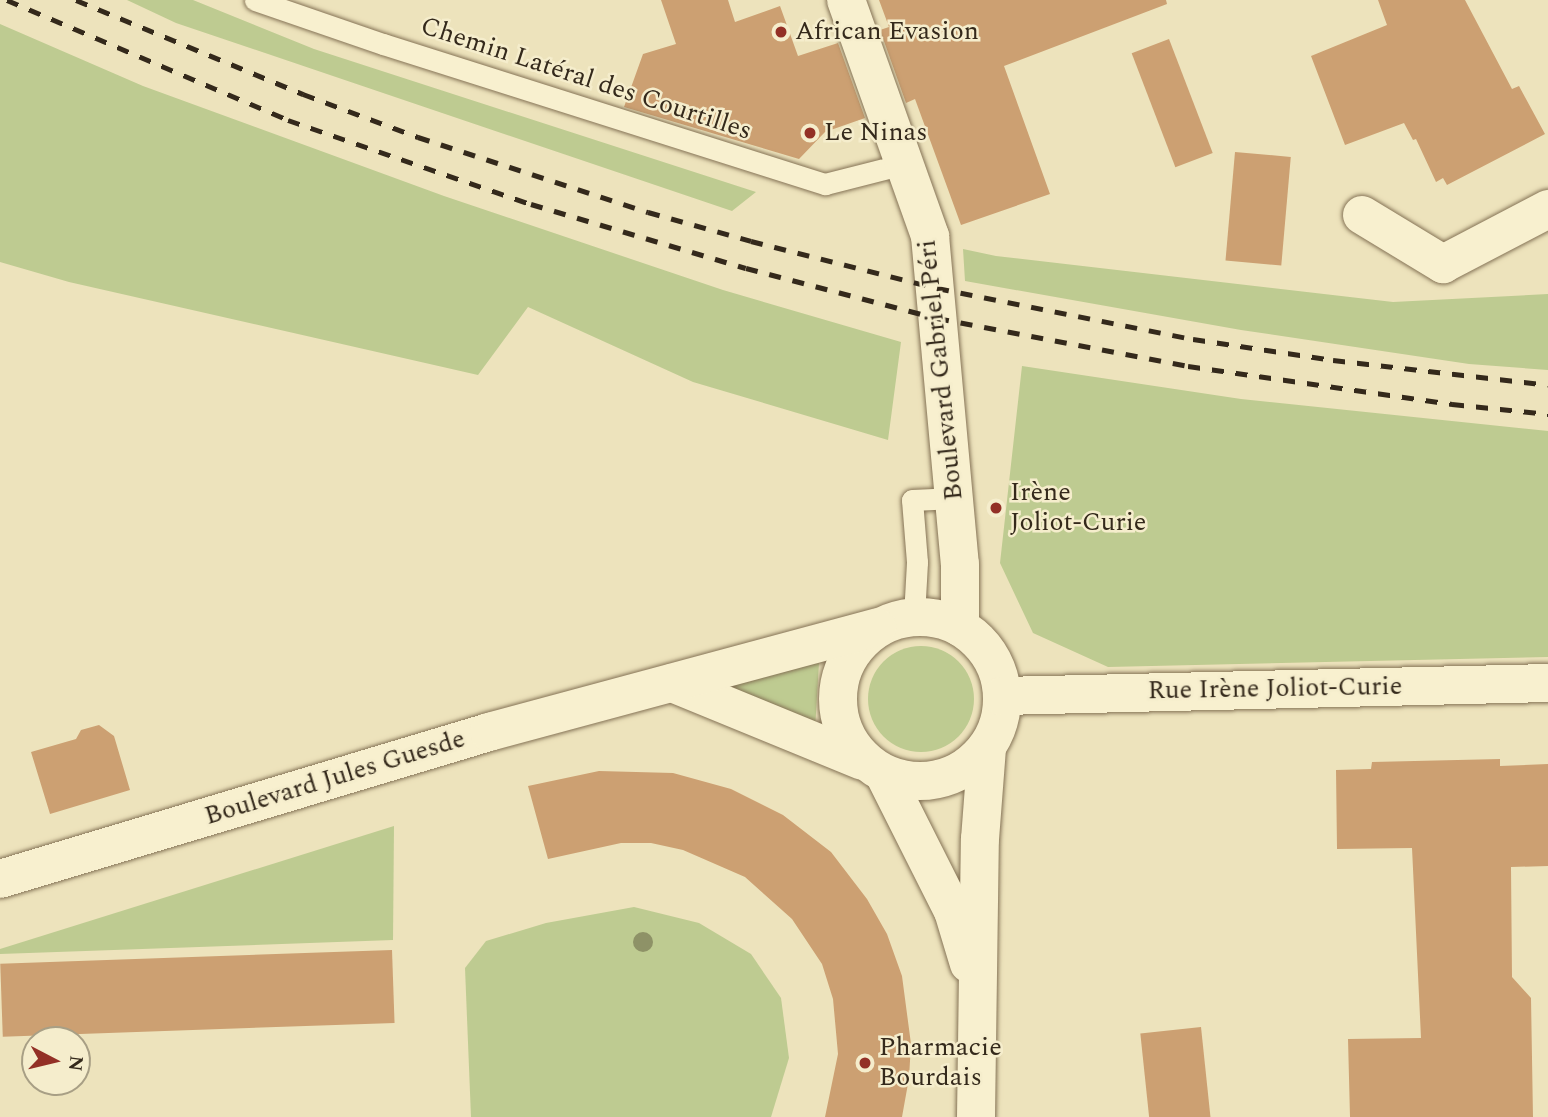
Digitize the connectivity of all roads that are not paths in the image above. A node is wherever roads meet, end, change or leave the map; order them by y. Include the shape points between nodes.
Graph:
1 (255, 0) edge
2 (846, 0) edge
3 (904, 164) junction
4 (1548, 209) edge
5 (1362, 215) dead end
6 (955, 498) junction
7 (914, 616) junction
8 (877, 627) junction
9 (960, 627) junction
10 (672, 683) junction
11 (1548, 683) edge
12 (1002, 696) junction
13 (987, 748) junction
14 (873, 769) junction
15 (0, 879) edge
16 (978, 993) junction
17 (976, 1117) edge

1 - 3 lane, Chemin Latéral des Courtilles via 825,184
2 - 3 street, Boulevard Gabriel Péri
3 - 6 street, Boulevard Gabriel Péri via 930,236
4 - 5 street via 1443,264
6 - 7 lane via 912,500 917,562
6 - 9 street, Boulevard Gabriel Péri
7 - 8 street
7 - 9 street
8 - 10 street, Boulevard Jules Guesde
8 - 14 street via 854,647 836,690
9 - 12 street via 981,645 996,669
10 - 14 street
10 - 15 street, Boulevard Jules Guesde via 489,732
11 - 12 street, Rue Irène Joliot-Curie
12 - 13 street via 999,724
13 - 14 street via 966,769 941,781 912,784
13 - 16 street via 980,839
14 - 16 street via 953,911
16 - 17 street

